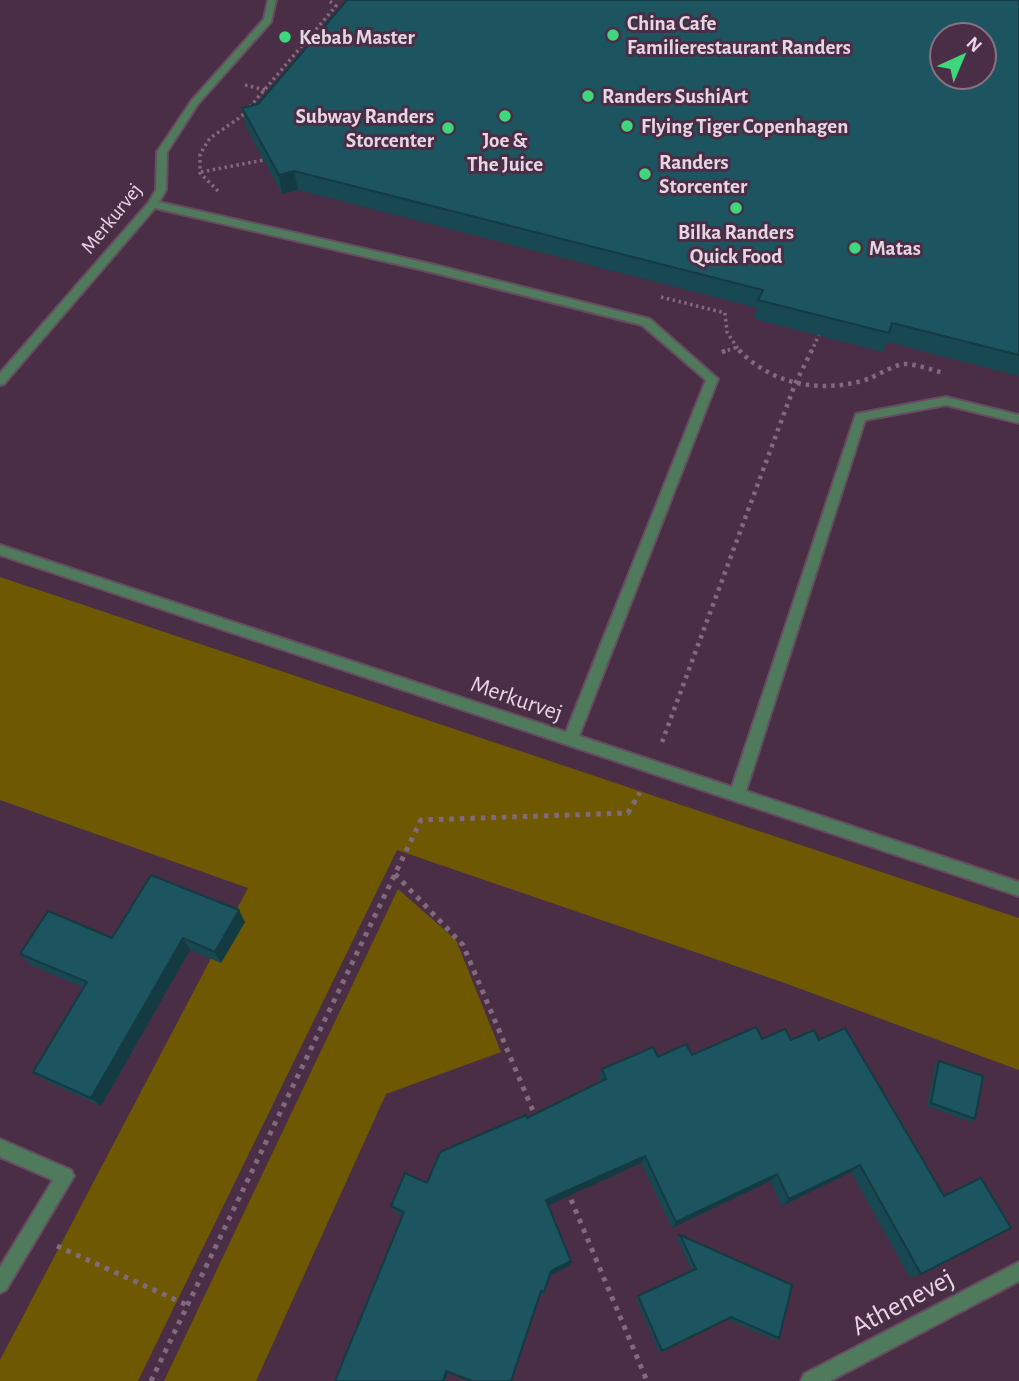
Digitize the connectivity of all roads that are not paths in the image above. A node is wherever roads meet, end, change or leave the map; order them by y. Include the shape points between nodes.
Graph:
1 (272, 0) edge
2 (153, 204) junction
3 (0, 381) edge
4 (1019, 419) edge
5 (0, 550) edge
6 (570, 740) junction
7 (737, 795) junction
8 (1019, 889) edge
9 (0, 1148) edge
10 (1019, 1271) edge
11 (0, 1284) edge
12 (811, 1381) edge

1 - 2 street, Merkurvej via 268,20 194,102 162,152 161,190
2 - 3 street, Merkurvej
2 - 6 street via 646,322 712,379
4 - 7 street via 946,401 860,417
5 - 6 street, Merkurvej
6 - 7 street, Merkurvej
7 - 8 street, Merkurvej
9 - 11 street via 65,1176
10 - 12 street, Athenevej

